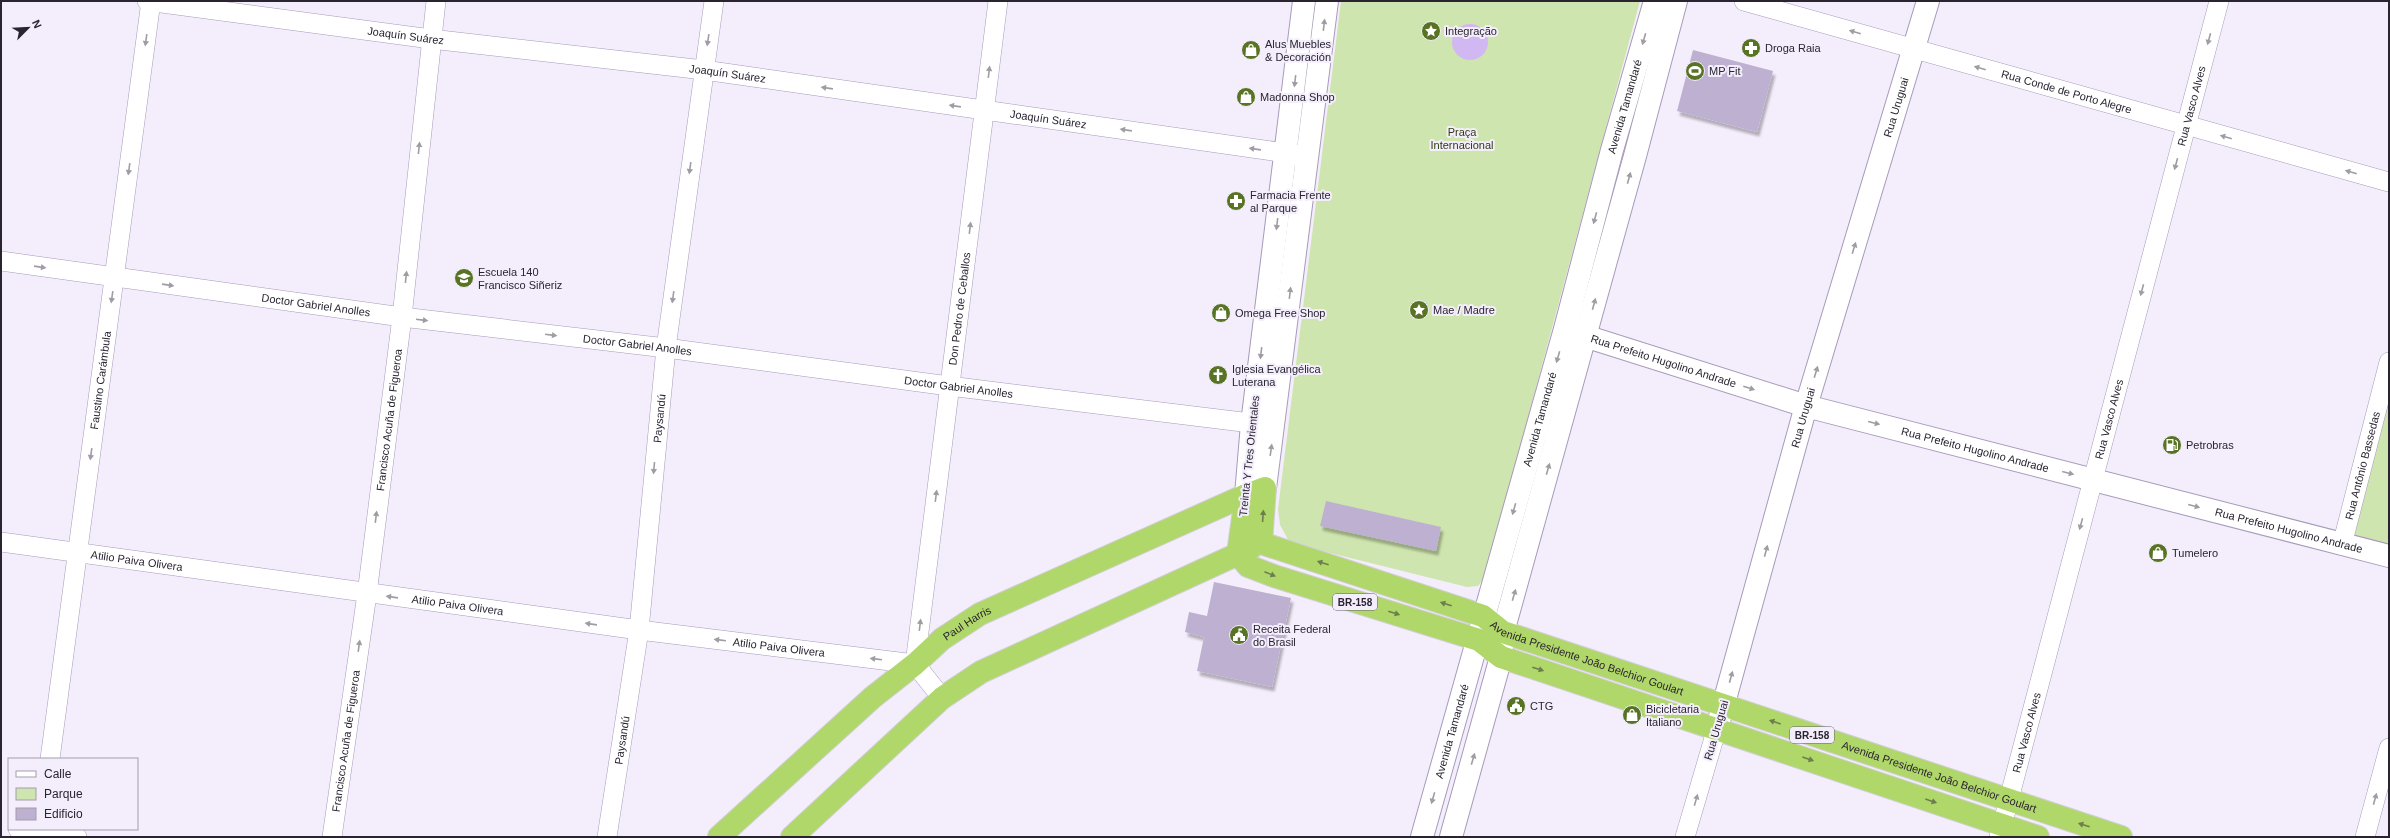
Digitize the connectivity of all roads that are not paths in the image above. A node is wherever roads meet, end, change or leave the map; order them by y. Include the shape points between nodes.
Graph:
1 (150, 1) edge
2 (436, 1) edge
3 (714, 1) edge
4 (998, 1) edge
5 (1304, 1) edge
6 (1327, 1) edge
7 (1655, 1) edge
8 (1676, 1) edge
9 (1744, 1) edge
10 (1928, 1) edge
11 (2219, 1) edge
12 (431, 39) junction
13 (1914, 49) junction
14 (704, 70) junction
15 (985, 110) junction
16 (2186, 125) junction
17 (1297, 155) junction
18 (2389, 182) edge
19 (1, 261) edge
20 (114, 277) junction
21 (402, 317) junction
22 (1576, 333) junction
23 (666, 348) junction
24 (2389, 362) edge
25 (949, 386) junction
26 (1806, 406) junction
27 (1252, 424) junction
28 (1274, 426) junction
29 (2093, 479) junction
30 (1256, 492) junction
31 (1, 542) edge
32 (1261, 543) junction
33 (2342, 545) junction
34 (78, 553) junction
35 (1238, 554) junction
36 (2389, 556) edge
37 (367, 594) junction
38 (1483, 616) junction
39 (639, 630) junction
40 (1503, 632) junction
41 (1479, 640) junction
42 (1501, 657) junction
43 (915, 664) junction
44 (942, 698) junction
45 (1723, 705) junction
46 (1717, 728) junction
47 (2389, 748) edge
48 (50, 758) edge
49 (2009, 800) junction
50 (24, 830) edge
51 (2000, 831) edge
52 (41, 833) edge
53 (77, 837) edge
54 (332, 837) edge
55 (607, 837) edge
56 (719, 837) edge
57 (792, 837) edge
58 (1422, 837) edge
59 (1451, 837) edge
60 (1685, 837) edge
61 (2038, 837) edge
62 (2121, 837) edge
63 (2365, 837) edge

1 - 12 street, Joaquín Suárez
1 -> 20 street, Faustino Carámbula
2 - 12 street, Francisco Acuña de Figueroa
3 -> 14 street, Paysandú
15 -> 4 street, Don Pedro de Ceballos
5 -> 17 street, Treinta Y Tres Orientales
17 -> 6 street, Treinta Y Tres Orientales
7 -> 22 street, Avenida Tamandaré via 1612,150
22 -> 8 street, Avenida Tamandaré
13 -> 9 street, Rua Conde de Porto Alegre
10 - 13 street, Rua Uruguai
11 -> 16 street, Rua Vasco Alves
12 - 14 street, Joaquín Suárez
21 -> 12 street, Francisco Acuña de Figueroa
16 -> 13 street, Rua Conde de Porto Alegre
26 -> 13 street, Rua Uruguai
15 -> 14 street, Joaquín Suárez
14 -> 23 street, Paysandú
17 -> 15 street, Joaquín Suárez
25 -> 15 street, Don Pedro de Ceballos
18 -> 16 street, Rua Conde de Porto Alegre
16 -> 29 street, Rua Vasco Alves
17 -> 27 street, Treinta Y Tres Orientales
28 -> 17 street, Treinta Y Tres Orientales
19 -> 20 street, Doctor Gabriel Anolles
20 -> 21 street, Doctor Gabriel Anolles
20 -> 34 street, Faustino Carámbula
21 -> 23 street, Doctor Gabriel Anolles
37 -> 21 street, Francisco Acuña de Figueroa
22 -> 26 street, Rua Prefeito Hugolino Andrade
22 -> 38 street, Avenida Tamandaré
40 -> 22 street, Avenida Tamandaré
23 - 25 street, Doctor Gabriel Anolles
23 -> 39 street, Paysandú
24 - 33 street, Rua Antônio Bassedas
25 - 27 street, Doctor Gabriel Anolles
43 -> 25 street, Don Pedro de Ceballos
26 -> 29 street, Rua Prefeito Hugolino Andrade
45 -> 26 street, Rua Uruguai
27 - 28 street, Doctor Gabriel Anolles
27 - 30 street, Treinta Y Tres Orientales
30 -> 28 street, Treinta Y Tres Orientales
29 -> 33 street, Rua Prefeito Hugolino Andrade
29 -> 49 street, Rua Vasco Alves
32 -> 30 highway
30 - 35 highway, Treinta Y Tres Orientales
30 - 43 highway, Paul Harris via 980,614 942,639
31 - 34 street, Atilio Paiva Olivera
32 - 35 highway
38 -> 32 highway, Avenida Presidente João Belchior Goulart / BR-158
33 - 36 street, Rua Prefeito Hugolino Andrade
34 - 37 street, Atilio Paiva Olivera
34 - 48 street, Faustino Carámbula
35 -> 41 highway, Avenida Presidente João Belchior Goulart / BR-158 via 1248,566 1274,576
35 - 44 highway via 980,672
39 -> 37 street, Atilio Paiva Olivera
54 -> 37 street, Francisco Acuña de Figueroa
38 - 40 highway, Avenida Presidente João Belchior Goulart / BR-158
38 - 41 street, Avenida Tamandaré
43 -> 39 street, Atilio Paiva Olivera
39 - 55 street, Paysandú
40 - 42 street, Avenida Tamandaré
40 - 45 highway, Avenida Presidente João Belchior Goulart / BR-158
41 - 42 highway, Avenida Presidente João Belchior Goulart / BR-158
41 -> 58 street, Avenida Tamandaré
42 -> 46 highway, Avenida Presidente João Belchior Goulart / BR-158
59 -> 42 street, Avenida Tamandaré
43 - 44 street
43 - 56 highway, Paul Harris via 873,697
44 - 57 highway
45 - 46 street, Rua Uruguai
49 -> 45 highway, Avenida Presidente João Belchior Goulart / BR-158
46 -> 51 highway, Avenida Presidente João Belchior Goulart / BR-158
60 -> 46 street, Rua Uruguai
63 -> 47 street
49 - 51 street, Rua Vasco Alves
62 -> 49 highway, Avenida Presidente João Belchior Goulart / BR-158
50 - 52 street
51 - 61 highway, Avenida Presidente João Belchior Goulart / BR-158
52 - 53 street

